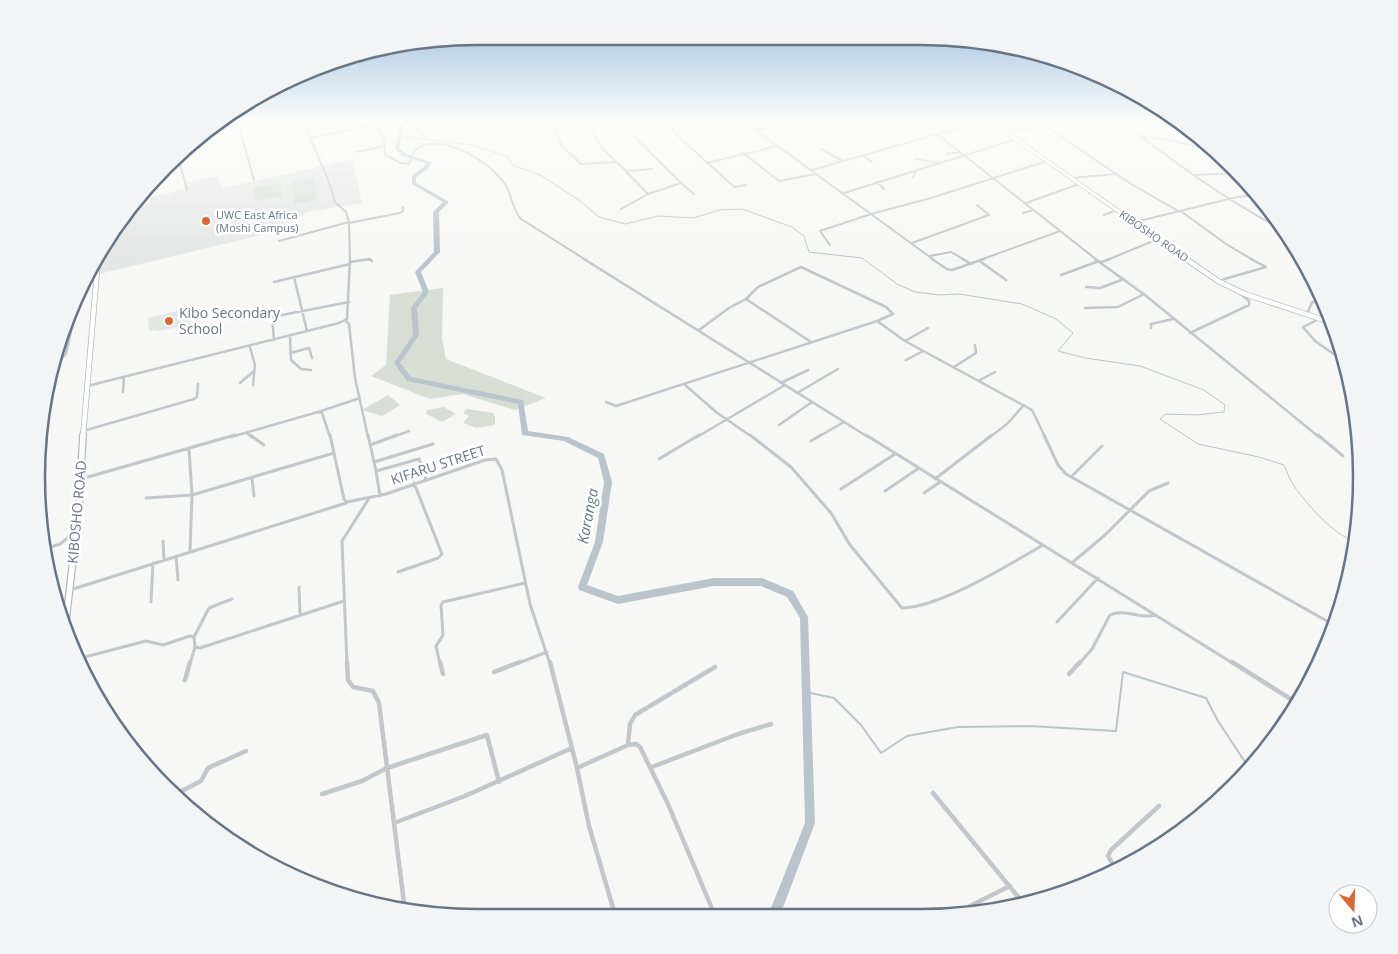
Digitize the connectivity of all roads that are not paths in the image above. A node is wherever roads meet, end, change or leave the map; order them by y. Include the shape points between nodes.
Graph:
1 (180, 165) edge
2 (250, 166) edge
3 (321, 166) edge
4 (486, 166) edge
5 (621, 166) edge
6 (664, 166) edge
7 (710, 166) edge
8 (759, 166) edge
9 (804, 166) edge
10 (828, 166) edge
11 (932, 166) edge
12 (977, 166) edge
13 (1033, 166) edge
14 (1053, 166) edge
15 (1104, 166) edge
16 (1179, 166) edge
17 (652, 169) dead end
18 (917, 170) junction
19 (626, 171) junction
20 (812, 171) junction
21 (817, 174) junction
22 (903, 174) junction
23 (1117, 174) junction
24 (1228, 174) edge
25 (1193, 175) junction
26 (913, 177) dead end
27 (908, 178) dead end
28 (993, 178) junction
29 (1071, 178) junction
30 (254, 180) dead end
31 (877, 182) junction
32 (682, 183) junction
33 (746, 184) dead end
34 (1080, 184) junction
35 (884, 189) dead end
36 (188, 190) dead end
37 (844, 193) junction
38 (648, 194) junction
39 (694, 194) dead end
40 (1249, 196) edge
41 (1231, 198) junction
42 (1026, 203) junction
43 (977, 205) dead end
44 (403, 207) dead end
45 (621, 208) dead end
46 (1034, 210) junction
47 (1117, 210) junction
48 (1181, 212) junction
49 (1024, 213) dead end
50 (871, 214) junction
51 (1104, 216) dead end
52 (349, 222) junction
53 (1135, 222) junction
54 (1271, 224) edge
55 (1060, 231) junction
56 (1158, 239) junction
57 (279, 242) dead end
58 (911, 243) junction
59 (830, 245) dead end
60 (930, 256) junction
61 (372, 261) dead end
62 (981, 261) junction
63 (1100, 262) junction
64 (350, 263) junction
65 (972, 264) junction
66 (97, 273) edge
67 (1061, 275) dead end
68 (294, 277) junction
69 (1125, 279) junction
70 (1006, 280) dead end
71 (1218, 281) junction
72 (274, 282) dead end
73 (1086, 287) dead end
74 (1238, 291) junction
75 (1144, 294) junction
76 (746, 299) junction
77 (348, 302) junction
78 (1315, 302) edge
79 (1085, 308) dead end
80 (303, 312) junction
81 (1307, 314) junction
82 (1319, 318) junction
83 (1173, 319) junction
84 (1323, 319) edge
85 (346, 321) junction
86 (876, 321) junction
87 (928, 328) dead end
88 (1151, 328) dead end
89 (700, 330) junction
90 (307, 331) junction
91 (70, 333) edge
92 (1190, 333) junction
93 (290, 336) junction
94 (274, 340) junction
95 (905, 340) junction
96 (812, 342) junction
97 (975, 345) dead end
98 (250, 346) junction
99 (924, 350) junction
100 (290, 352) junction
101 (1335, 355) edge
102 (312, 358) dead end
103 (62, 360) edge
104 (906, 360) dead end
105 (750, 362) junction
106 (954, 367) junction
107 (838, 369) dead end
108 (311, 370) dead end
109 (808, 370) dead end
110 (255, 371) junction
111 (995, 372) dead end
112 (124, 377) junction
113 (980, 381) junction
114 (240, 383) dead end
115 (198, 384) dead end
116 (684, 384) junction
117 (783, 384) junction
118 (253, 385) dead end
119 (87, 386) junction
120 (123, 392) dead end
121 (797, 393) junction
122 (360, 398) junction
123 (606, 402) dead end
124 (812, 402) junction
125 (1024, 405) junction
126 (318, 412) junction
127 (727, 420) junction
128 (844, 422) junction
129 (779, 425) dead end
130 (84, 430) junction
131 (409, 431) dead end
132 (246, 433) junction
133 (811, 441) dead end
134 (433, 444) dead end
135 (264, 445) dead end
136 (370, 445) junction
137 (1102, 446) dead end
138 (189, 449) junction
139 (334, 453) junction
140 (895, 454) junction
141 (1343, 456) dead end
142 (659, 459) dead end
143 (374, 462) junction
144 (919, 468) junction
145 (376, 472) junction
146 (1071, 477) junction
147 (252, 478) junction
148 (80, 479) junction
149 (935, 479) junction
150 (426, 480) junction
151 (940, 482) junction
152 (414, 483) junction
153 (1168, 483) dead end
154 (841, 489) dead end
155 (885, 491) dead end
156 (924, 493) dead end
157 (192, 495) junction
158 (254, 496) dead end
159 (380, 496) junction
160 (146, 498) dead end
161 (368, 499) junction
162 (347, 502) junction
163 (1130, 510) junction
164 (76, 532) junction
165 (163, 541) dead end
166 (1043, 545) junction
167 (51, 547) edge
168 (190, 551) junction
169 (176, 556) junction
170 (164, 560) junction
171 (1073, 562) junction
172 (153, 563) junction
173 (398, 572) dead end
174 (1098, 578) junction
175 (178, 580) dead end
176 (525, 583) junction
177 (299, 587) dead end
178 (70, 590) junction
179 (232, 599) dead end
180 (344, 601) junction
181 (151, 602) dead end
182 (67, 613) edge
183 (300, 615) junction
184 (1156, 615) junction
185 (1057, 622) dead end
186 (1328, 622) edge
187 (194, 637) junction
188 (195, 647) junction
189 (547, 652) junction
190 (85, 657) edge
191 (716, 667) dead end
192 (494, 672) dead end
193 (443, 674) dead end
194 (1068, 674) dead end
195 (185, 680) dead end
196 (1291, 699) edge
197 (771, 724) dead end
198 (628, 745) junction
199 (572, 748) junction
200 (246, 751) dead end
201 (652, 767) junction
202 (387, 768) junction
203 (577, 768) junction
204 (499, 782) junction
205 (181, 791) edge
206 (933, 793) dead end
207 (322, 794) dead end
208 (1159, 806) dead end
209 (394, 823) junction
210 (1112, 864) edge
211 (1010, 886) junction
212 (1019, 898) edge
213 (403, 902) edge
214 (971, 906) edge
215 (613, 909) edge
216 (712, 909) edge

1 - 36 street
2 - 30 street
3 - 52 street via 335,202 344,210
4 - 89 street via 505,183 522,220
5 - 19 street
6 - 32 street
7 - 33 street via 733,186
8 - 21 street via 779,181
9 - 20 street
10 - 20 street
11 - 18 street
12 - 28 street
13 - 28 street
14 - 29 street, KIBOSHO ROAD
15 - 23 street
16 - 25 street
17 - 19 street
18 - 22 street
18 - 26 street
19 - 38 street
20 - 21 street
21 - 37 street
22 - 27 street
22 - 31 street
23 - 29 street
23 - 48 street
24 - 25 street
25 - 41 street
28 - 42 street
28 - 50 street
29 - 34 street, KIBOSHO ROAD
31 - 35 street
31 - 37 street
32 - 38 street
32 - 39 street
34 - 42 street
34 - 47 street, KIBOSHO ROAD
37 - 50 street
38 - 45 street
40 - 41 street
41 - 48 street
41 - 54 street via 1251,214
42 - 46 street
43 - 58 street via 989,216
44 - 52 street via 399,214
46 - 49 street
46 - 55 street
47 - 51 street
47 - 53 street, KIBOSHO ROAD
48 - 53 street
48 - 71 street via 1266,267
50 - 58 street
50 - 59 street via 820,231
52 - 57 street via 281,238
52 - 64 street
53 - 56 street, KIBOSHO ROAD
55 - 62 street
55 - 63 street
56 - 63 street
56 - 71 street, KIBOSHO ROAD
58 - 60 street
60 - 65 street via 950,252
60 - 65 street via 951,270
61 - 64 street
62 - 65 street
62 - 70 street
63 - 67 street
63 - 69 street
64 - 68 street
64 - 77 street
66 - 119 street, KIBOSHO ROAD
68 - 72 street
68 - 80 street
69 - 73 street via 1100,288
69 - 75 street
71 - 74 street, KIBOSHO ROAD
74 - 81 street, KIBOSHO ROAD
74 - 92 street via 1249,305
75 - 79 street via 1118,307
75 - 83 street
76 - 86 street via 758,287 802,267 893,312
76 - 89 street
76 - 96 street
77 - 80 street
77 - 85 street
78 - 81 street via 1312,302
80 - 90 street
80 - 94 street via 272,318
81 - 82 street, KIBOSHO ROAD
82 - 84 street, KIBOSHO ROAD
82 - 101 street via 1303,327 1315,341
83 - 88 street via 1151,324
83 - 92 street
85 - 90 street
85 - 122 street
86 - 95 street
86 - 96 street
87 - 95 street
89 - 105 street
90 - 93 street
91 - 103 street
92 - 141 street
93 - 94 street
93 - 100 street
94 - 98 street
95 - 99 street
96 - 105 street
97 - 106 street via 976,353
98 - 110 street
98 - 112 street
99 - 104 street
99 - 106 street
100 - 102 street via 309,348
100 - 108 street via 294,364
105 - 116 street
105 - 117 street
106 - 113 street
107 - 121 street
109 - 117 street
110 - 114 street
110 - 118 street
111 - 113 street
112 - 119 street
112 - 120 street
113 - 125 street
115 - 130 street via 194,399
116 - 123 street via 616,406
116 - 127 street
117 - 121 street
117 - 127 street
119 - 130 street, KIBOSHO ROAD
121 - 124 street
122 - 126 street
122 - 136 street
124 - 128 street
124 - 129 street
125 - 146 street via 1034,413 1060,468
125 - 149 street via 1007,424
126 - 132 street
126 - 139 street via 323,416
127 - 142 street
127 - 166 street via 791,466 902,608 916,608 942,597
128 - 133 street
128 - 140 street
130 - 148 street, KIBOSHO ROAD
131 - 136 street
132 - 135 street
132 - 138 street
134 - 143 street
136 - 143 street
137 - 146 street
138 - 148 street
138 - 157 street
139 - 147 street
139 - 162 street
140 - 144 street
140 - 154 street
143 - 145 street
144 - 149 street
144 - 155 street
145 - 150 street via 419,459
145 - 159 street
146 - 163 street
147 - 157 street
147 - 158 street
148 - 164 street, KIBOSHO ROAD
149 - 151 street
150 - 152 street, KIFARU STREET
150 - 176 street, KIFARU STREET via 489,459 499,462
151 - 156 street
151 - 166 street
152 - 159 street, KIFARU STREET
152 - 173 street via 442,553 438,558
153 - 163 street via 1154,488
157 - 160 street
157 - 168 street
159 - 161 street, KIFARU STREET
161 - 162 street, KIFARU STREET
161 - 180 street via 342,538
162 - 168 street, KIFARU STREET
163 - 171 street
163 - 186 street
164 - 167 street
164 - 178 street, KIBOSHO ROAD
165 - 170 street
166 - 171 street
168 - 169 street, KIFARU STREET
169 - 170 street, KIFARU STREET
169 - 175 street
170 - 172 street, KIFARU STREET
171 - 174 street
172 - 178 street, KIFARU STREET
172 - 181 street
174 - 184 street
174 - 185 street
176 - 189 street, KIFARU STREET
176 - 193 street via 442,602 443,635 436,646
177 - 183 street
178 - 182 street, KIBOSHO ROAD
179 - 187 street via 209,608
180 - 183 street
180 - 202 street via 348,680 353,687 369,688 376,695
183 - 188 street via 214,644
184 - 194 street via 1148,617 1124,611 1110,615 1092,649
184 - 196 street
187 - 188 street
187 - 190 street via 187,636 160,646 146,641
188 - 195 street
189 - 192 street
189 - 199 street, KIFARU STREET
191 - 198 street via 636,715 630,724
197 - 201 street
198 - 201 street via 640,747
198 - 203 street
199 - 203 street, KIFARU STREET
199 - 204 street
200 - 205 street via 208,768 201,781
201 - 216 street
202 - 204 street via 488,735
202 - 207 street via 362,781
202 - 209 street
203 - 215 street, KIFARU STREET
204 - 209 street
206 - 211 street
208 - 210 street via 1110,850 1108,856
209 - 213 street
211 - 212 street
211 - 214 street

